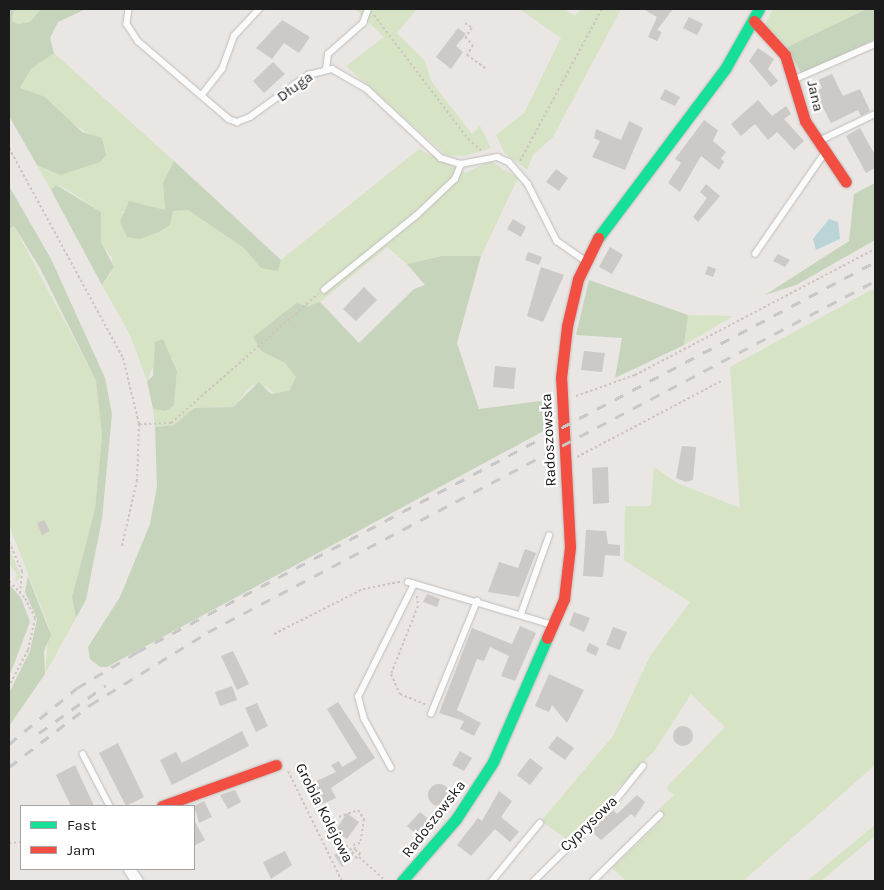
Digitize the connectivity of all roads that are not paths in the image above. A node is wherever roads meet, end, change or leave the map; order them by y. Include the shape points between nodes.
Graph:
1 (129, 9) edge
2 (259, 9) edge
3 (369, 9) edge
4 (759, 9) edge
5 (754, 21) junction
6 (875, 44) edge
7 (326, 70) junction
8 (796, 79) junction
9 (201, 96) junction
10 (875, 114) edge
11 (821, 147) junction
12 (462, 164) junction
13 (846, 182) dead end
14 (755, 254) dead end
15 (586, 261) junction
16 (324, 290) road end
17 (549, 536) dead end
18 (477, 601) junction
19 (521, 614) junction
20 (554, 626) junction
21 (431, 714) dead end
22 (83, 754) dead end
23 (276, 765) road end
24 (643, 766) dead end
25 (391, 768) dead end
26 (109, 805) edge
27 (165, 805) edge
28 (660, 815) dead end
29 (540, 823) dead end
30 (130, 870) edge
31 (137, 881) edge
32 (402, 881) edge
33 (492, 881) edge
34 (534, 881) edge
35 (592, 881) edge

1 - 9 lane, Długa via 130,32
2 - 9 lane via 234,36 222,69
3 - 7 lane via 363,23 328,54
4 - 5 street, Radoszowska
5 - 8 street, Jana via 785,55
5 - 15 street, Radoszowska via 719,76 606,223
6 - 8 lane
7 - 9 lane, Długa via 308,75 269,107 238,122
7 - 12 lane, Długa via 343,72 441,158
8 - 11 street, Jana via 802,114
10 - 11 lane
11 - 13 street, Jana
11 - 14 lane
12 - 15 lane via 497,157 516,166 557,241
12 - 16 lane via 455,179 417,215
15 - 20 street, Radoszowska via 567,326 561,398 569,574
17 - 19 lane
18 - 19 lane
18 - 21 lane
18 - 25 lane via 411,583 358,697 364,719
19 - 20 lane
20 - 32 street, Radoszowska via 493,762 456,819
22 - 26 lane
23 - 27 street, Grobla Kolejowa
24 - 34 lane, Cyprysowa via 614,802
28 - 35 lane
29 - 33 lane
30 - 31 street

